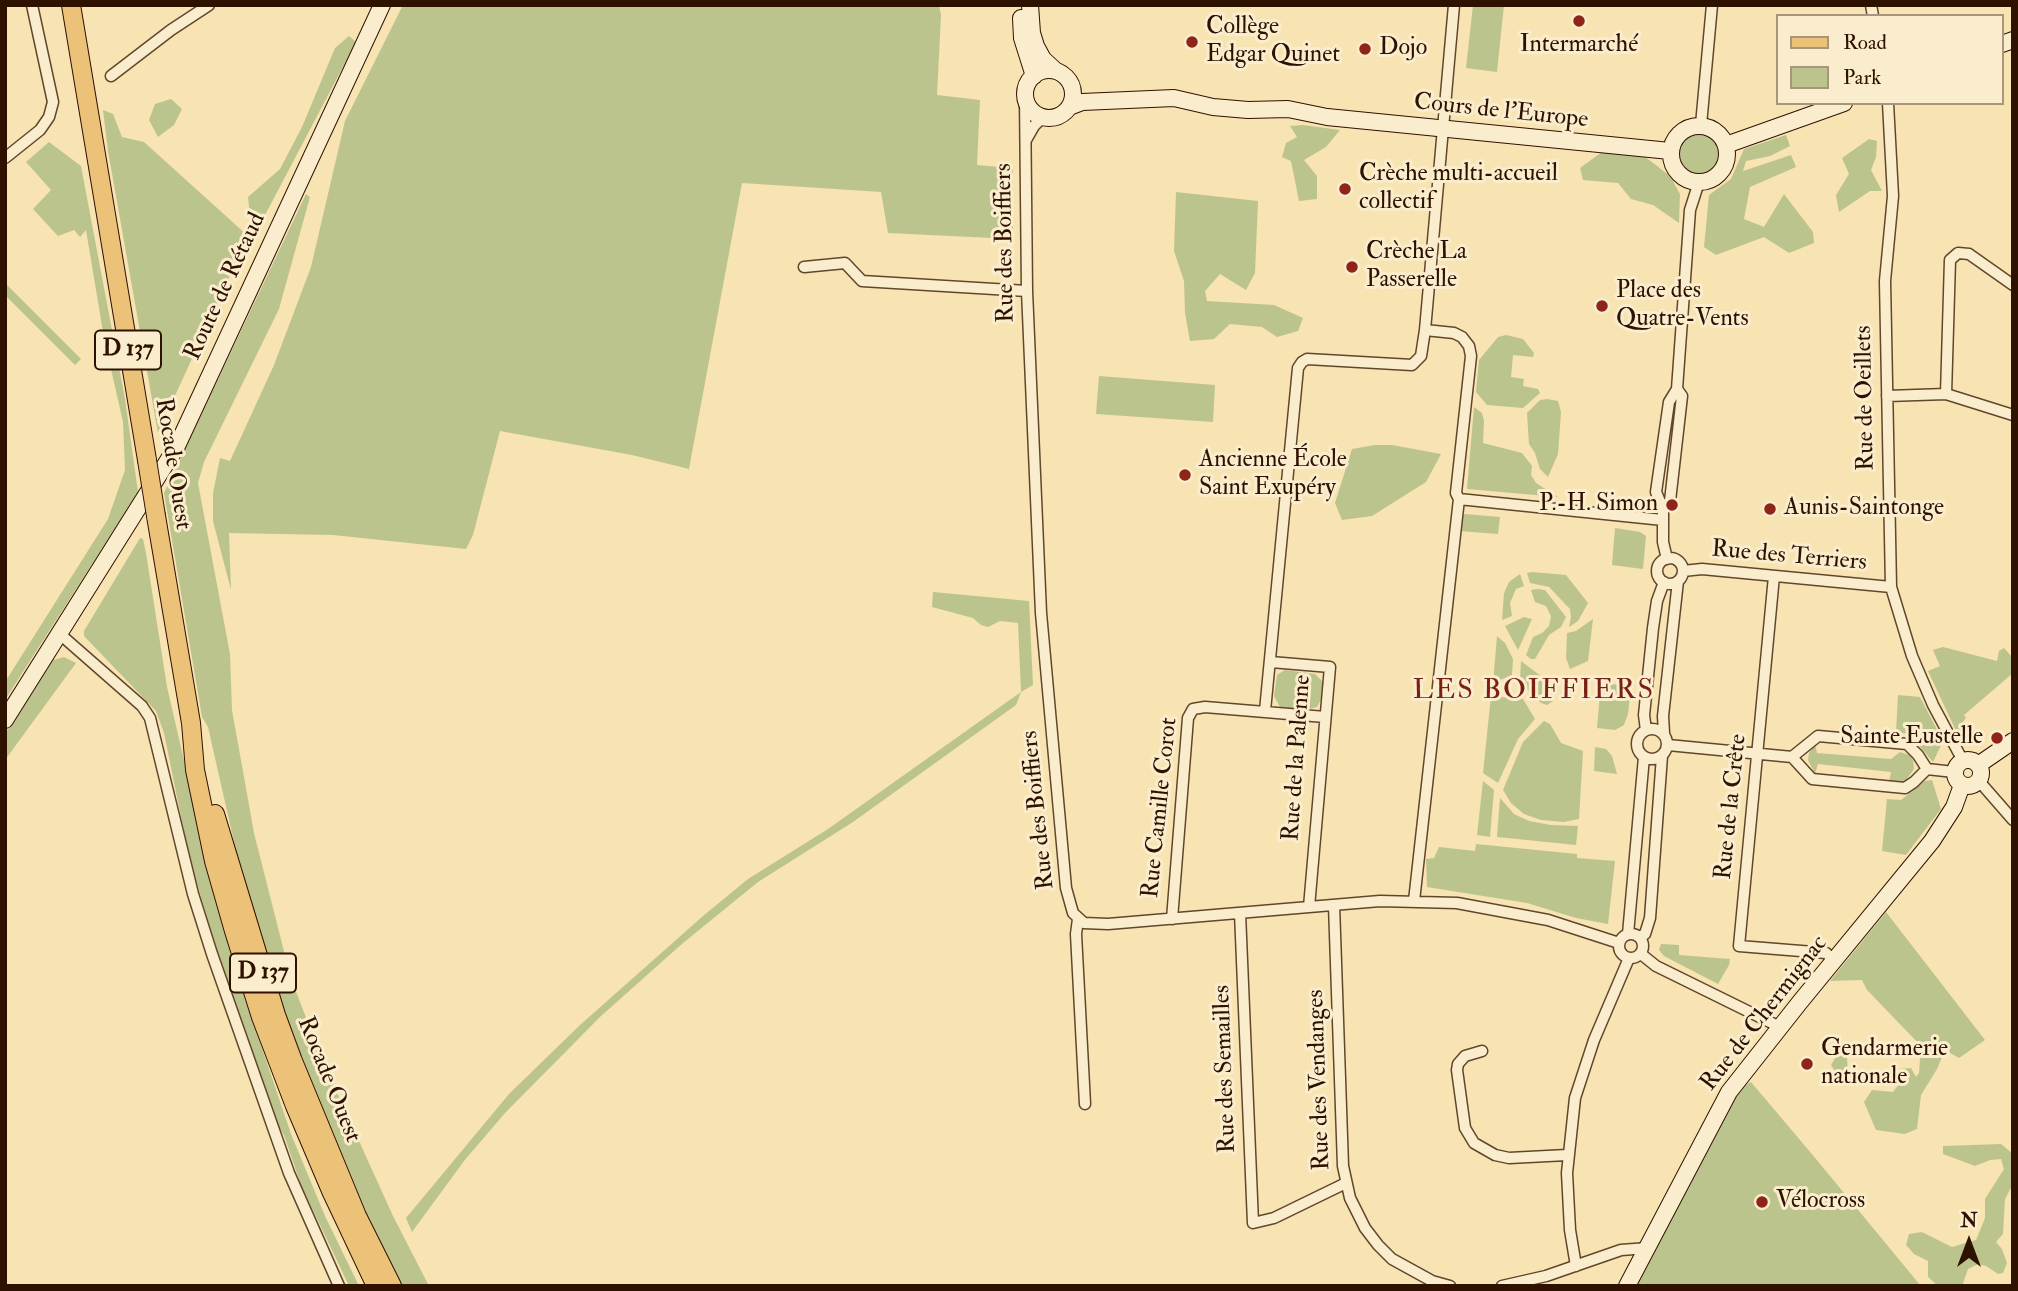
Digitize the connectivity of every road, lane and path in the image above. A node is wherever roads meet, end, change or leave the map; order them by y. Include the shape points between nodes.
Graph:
1 (32, 5) edge
2 (71, 5) edge
3 (209, 5) edge
4 (382, 5) edge
5 (1023, 5) edge
6 (1030, 5) edge
7 (1454, 5) edge
8 (1712, 5) edge
9 (1056, 71) junction
10 (111, 76) dead end
11 (1034, 76) junction
12 (1072, 86) junction
13 (1025, 97) junction
14 (1128, 99) junction
15 (1837, 105) edge
16 (1888, 105) edge
17 (1069, 107) junction
18 (1042, 118) junction
19 (1701, 125) junction
20 (1441, 129) junction
21 (1726, 145) junction
22 (1024, 146) junction
23 (1670, 151) junction
24 (5, 158) edge
25 (1699, 182) junction
26 (804, 267) dead end
27 (2013, 285) edge
28 (1027, 291) junction
29 (1425, 330) junction
30 (1945, 394) junction
31 (1887, 396) junction
32 (2013, 415) edge
33 (1459, 499) junction
34 (1663, 514) junction
35 (1667, 559) junction
36 (1681, 576) junction
37 (1774, 576) junction
38 (1664, 582) junction
39 (1892, 587) junction
40 (61, 635) junction
41 (1270, 662) junction
42 (1265, 710) junction
43 (1325, 717) junction
44 (5, 720) edge
45 (191, 723) junction
46 (1646, 730) junction
47 (1664, 733) junction
48 (2013, 741) edge
49 (1665, 750) junction
50 (1758, 754) junction
51 (1644, 757) junction
52 (1792, 757) junction
53 (1927, 769) junction
54 (1967, 773) junction
55 (2013, 820) edge
56 (1414, 901) junction
57 (1334, 905) junction
58 (1309, 907) junction
59 (1240, 913) junction
60 (1078, 919) junction
61 (1172, 919) junction
62 (1634, 936) junction
63 (1619, 943) junction
64 (1641, 954) junction
65 (1629, 958) junction
66 (1833, 960) junction
67 (1780, 1027) junction
68 (1482, 1051) dead end
69 (1085, 1104) dead end
70 (1567, 1155) junction
71 (1346, 1183) junction
72 (1648, 1248) junction
73 (1576, 1266) junction
74 (339, 1286) edge
75 (376, 1286) edge
76 (392, 1286) edge
77 (1450, 1286) edge
78 (1502, 1286) edge
79 (1627, 1286) edge

1 - 24 street via 53,102 50,117 40,130
2 - 45 main road, Rocade Ouest / D 137, bridge
3 - 10 street
4 - 40 street, Route de Rétaud via 177,446
5 - 11 street via 1022,38
6 - 9 street via 1036,46
7 - 20 street
8 - 19 street
9 - 11 street
9 - 12 street
11 - 13 street
12 - 14 street, Cours de l'Europe
12 - 17 street
13 - 18 street via 1031,111
13 - 22 street, Rue des Boiffiers
14 - 17 street, Cours de l'Europe
14 - 20 street, Cours de l'Europe via 1174,98 1285,120 1327,117
15 - 21 street
16 - 31 street, Rue de Oeillets via 1893,196 1885,281
17 - 18 street via 1059,116
18 - 22 street, Rue des Boiffiers
19 - 21 street via 1716,131
19 - 23 street via 1681,131
20 - 23 street, Cours de l'Europe
20 - 29 street
21 - 25 street via 1722,170
22 - 28 street, Rue des Boiffiers
23 - 25 street via 1680,175
25 - 34 street via 1690,210 1677,389 1669,402 1656,492
26 - 28 street via 845,263 862,281
27 - 30 street via 1969,254 1958,253 1950,260
28 - 60 street, Rue des Boiffiers via 1041,613 1066,888
29 - 33 street via 1454,333 1469,346
29 - 41 street via 1421,356 1412,365 1316,359 1302,362 1298,368
30 - 31 street
30 - 32 street
31 - 39 street, Rue de Oeillets
33 - 34 street
33 - 56 street
34 - 35 street
35 - 36 street via 1677,560
35 - 38 street via 1659,565 1657,575
36 - 37 street, Rue des Terriers via 1702,569
36 - 38 street via 1672,583
36 - 47 street
37 - 39 street, Rue des Terriers
37 - 50 street, Rue de la Crête
38 - 46 street via 1653,628
39 - 54 street, Rue de Oeillets via 1917,668
40 - 44 street, Route de Rétaud
40 - 74 street via 150,718 193,894 220,978 289,1173
41 - 42 street
41 - 43 street, Rue de la Palenne via 1330,667
42 - 43 street, Rue Camille Corot
42 - 61 street, Rue Camille Corot via 1197,707 1190,713
43 - 58 street, Rue de la Palenne
45 - 75 main road, Rocade Ouest / D 137 via 195,770 214,861 261,1017 332,1193
45 - 76 main road, Rocade Ouest / D 137 via 276,1015 352,1204
46 - 47 street
46 - 51 street via 1637,743
47 - 49 street
48 - 54 street
49 - 50 street
49 - 51 street via 1653,760
49 - 62 street via 1650,918 1645,934
50 - 52 street
50 - 66 street, Rue de la Crête via 1739,946 1826,953
51 - 62 street
52 - 53 street via 1812,779 1905,788
52 - 53 street via 1818,736 1907,744
53 - 54 street
54 - 55 street, Rue de Oeillets
54 - 66 street, Rue de Chermignac via 1954,807 1932,841
56 - 57 street, Rue des Boiffiers
56 - 63 street, Rue des Boiffiers via 1508,911
57 - 58 street, Rue des Boiffiers
57 - 71 street, Rue des Vendanges
58 - 59 street, Rue des Boiffiers
59 - 61 street, Rue des Boiffiers
59 - 71 street, Rue des Semailles via 1253,1223 1274,1218
60 - 61 street, Rue des Boiffiers via 1091,924
60 - 69 street
62 - 63 street
62 - 64 street via 1643,944
63 - 65 street via 1622,954
64 - 65 street
64 - 67 street via 1656,966
65 - 70 street via 1581,1074
66 - 67 street, Rue de Chermignac
67 - 72 street, Rue de Chermignac via 1730,1092
68 - 70 street via 1465,1056 1457,1070 1465,1128 1475,1143 1509,1158
70 - 73 street
71 - 77 street, Rue des Vendanges via 1356,1212 1392,1259
72 - 73 street via 1621,1250
72 - 79 street, Rue de Chermignac
73 - 78 street

